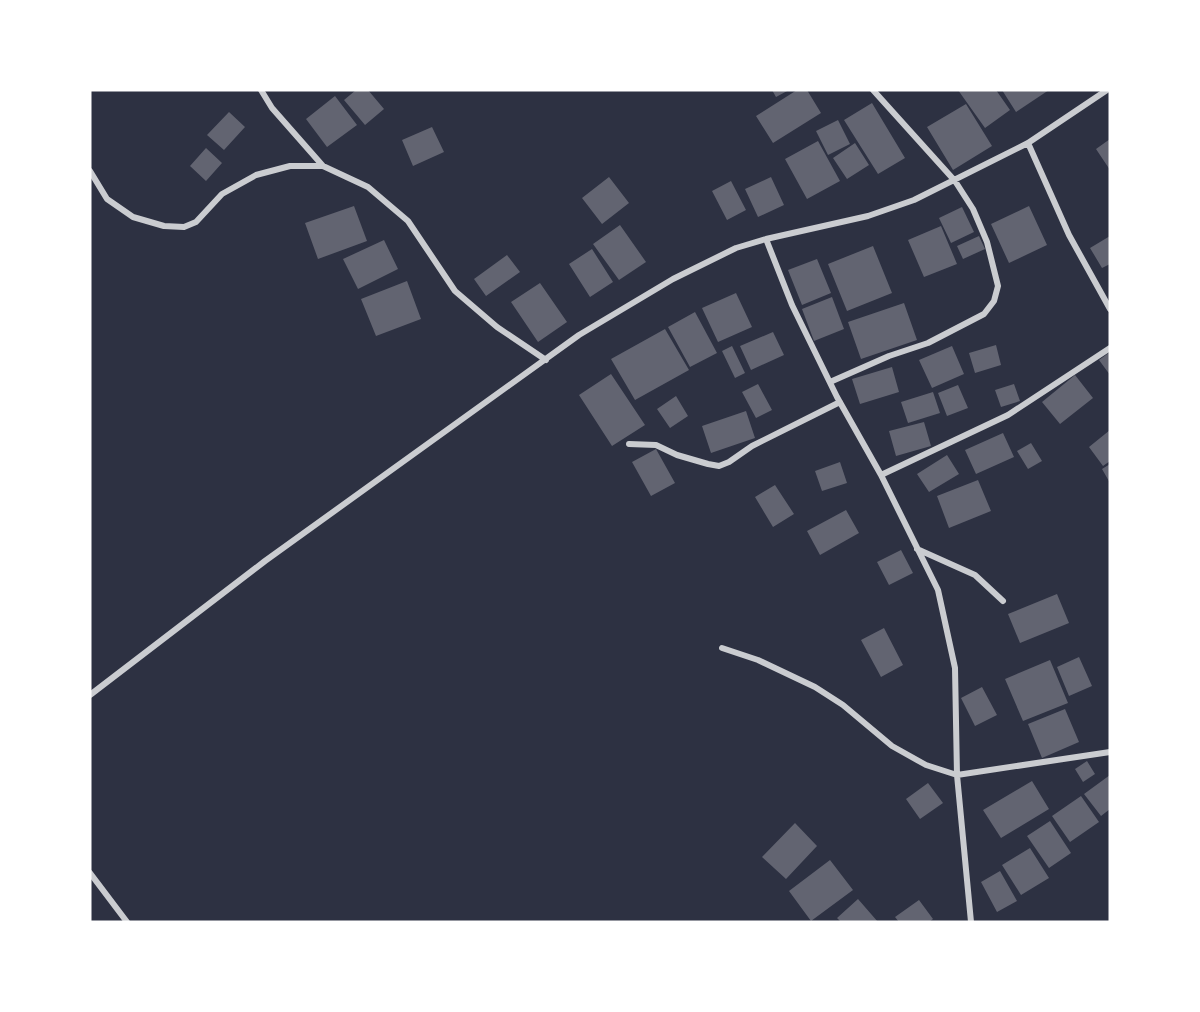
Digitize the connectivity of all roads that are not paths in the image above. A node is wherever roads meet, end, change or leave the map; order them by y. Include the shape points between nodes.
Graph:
1 (261, 90) edge
2 (873, 90) edge
3 (1107, 90) edge
4 (1028, 143) junction
5 (323, 166) junction
6 (90, 171) edge
7 (955, 181) junction
8 (766, 239) junction
9 (1110, 309) edge
10 (1110, 348) edge
11 (546, 360) junction
12 (830, 382) junction
13 (840, 402) junction
14 (629, 444) dead end
15 (881, 475) junction
16 (917, 548) junction
17 (1003, 601) dead end
18 (722, 648) dead end
19 (90, 695) edge
20 (1110, 752) edge
21 (957, 775) junction
22 (90, 873) edge
23 (127, 922) edge
24 (971, 922) edge

1 - 5 street
2 - 7 street
3 - 4 street
4 - 7 street
4 - 9 street via 1069,235
5 - 6 street via 290,166 256,176 222,194 196,222 184,227 133,217 107,199
5 - 11 street via 368,187 408,221 454,291
7 - 8 street via 868,216
7 - 12 street via 987,242 998,286 994,301 984,314 928,343
8 - 11 street via 736,248 673,279 579,335
8 - 12 street via 792,305
10 - 15 street via 1008,415
11 - 19 street via 265,561
12 - 13 street
13 - 14 street via 719,466 656,445
13 - 15 street
15 - 16 street
16 - 17 street via 975,575
16 - 21 street via 938,590 955,668
18 - 21 street via 815,687 892,746 926,765
20 - 21 street
21 - 24 street
22 - 23 street

